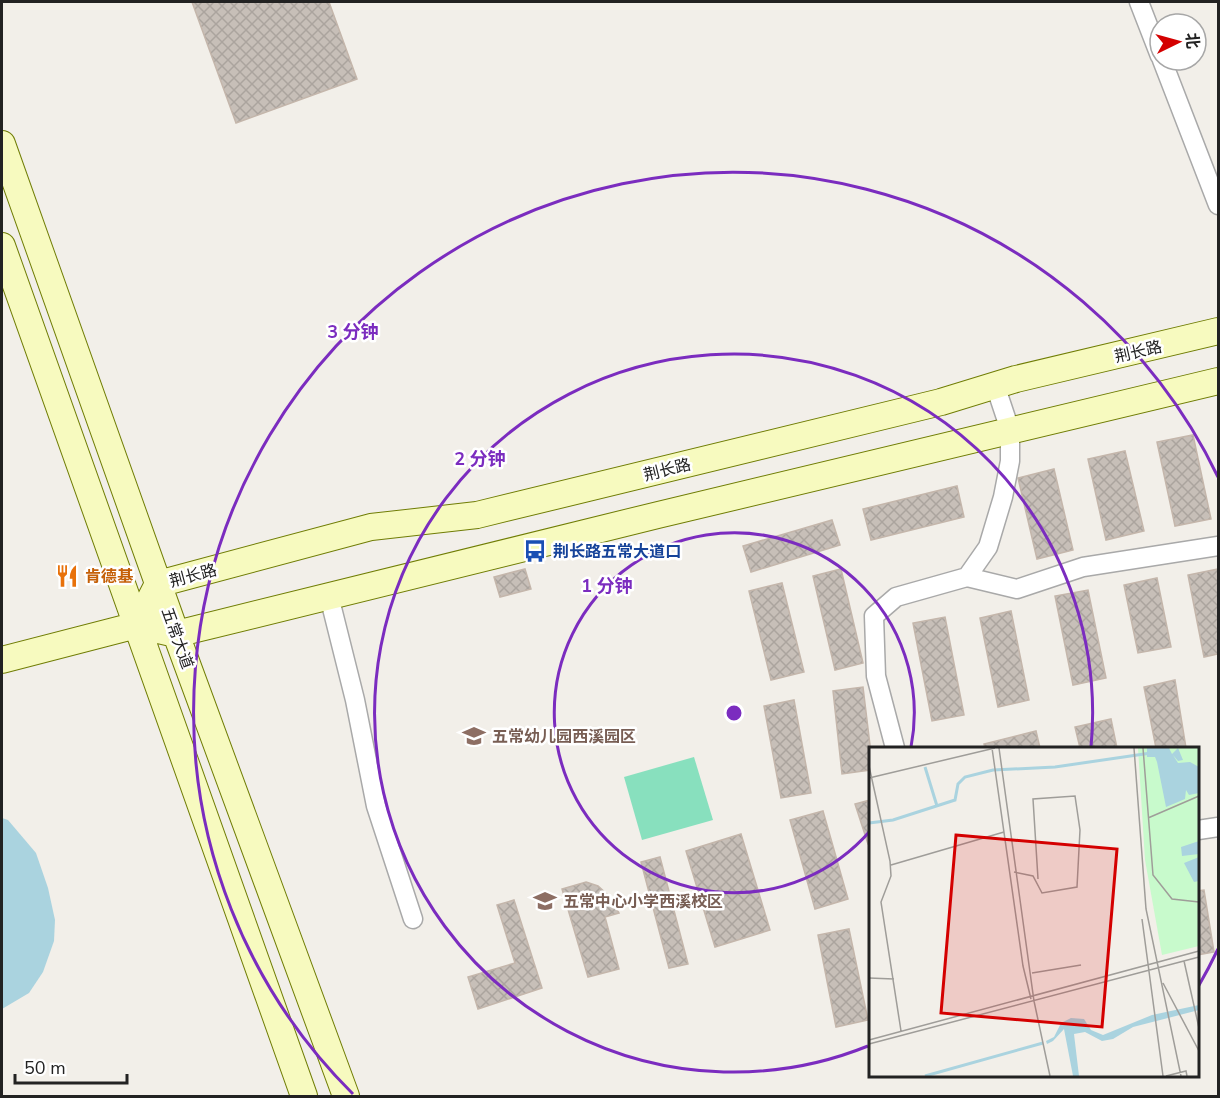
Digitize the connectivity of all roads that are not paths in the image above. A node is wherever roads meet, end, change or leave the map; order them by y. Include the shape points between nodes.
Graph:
1 (1139, 2) edge
2 (1148, 25) edge
3 (1167, 72) edge
4 (2, 144) edge
5 (1218, 206) edge
6 (2, 246) edge
7 (1218, 331) edge
8 (1218, 381) edge
9 (995, 385) junction
10 (1010, 430) junction
11 (1218, 546) edge
12 (968, 577) junction
13 (158, 584) junction
14 (329, 596) junction
15 (136, 625) junction
16 (176, 634) junction
17 (2, 660) edge
18 (895, 747) edge
19 (1218, 827) edge
20 (1199, 830) edge
21 (412, 919) dead end
22 (304, 1096) edge
23 (346, 1096) edge

1 - 2 street
3 - 5 street
4 - 13 main road, 五常大道
6 - 15 main road
7 - 9 main road, 荆长路
8 - 10 main road
9 - 10 street
9 - 13 main road, 荆长路 via 930,405 477,515 371,527
10 - 12 street via 1010,460 1003,497 988,547
10 - 14 main road
11 - 12 street via 1083,567 1017,589
12 - 18 street via 896,597 873,616 876,676
13 - 15 main road, 荆长路
13 - 16 main road, 五常大道
14 - 16 main road
14 - 21 street via 376,806
15 - 16 main road
15 - 17 main road
15 - 22 main road
16 - 23 main road, 五常大道
19 - 20 street

